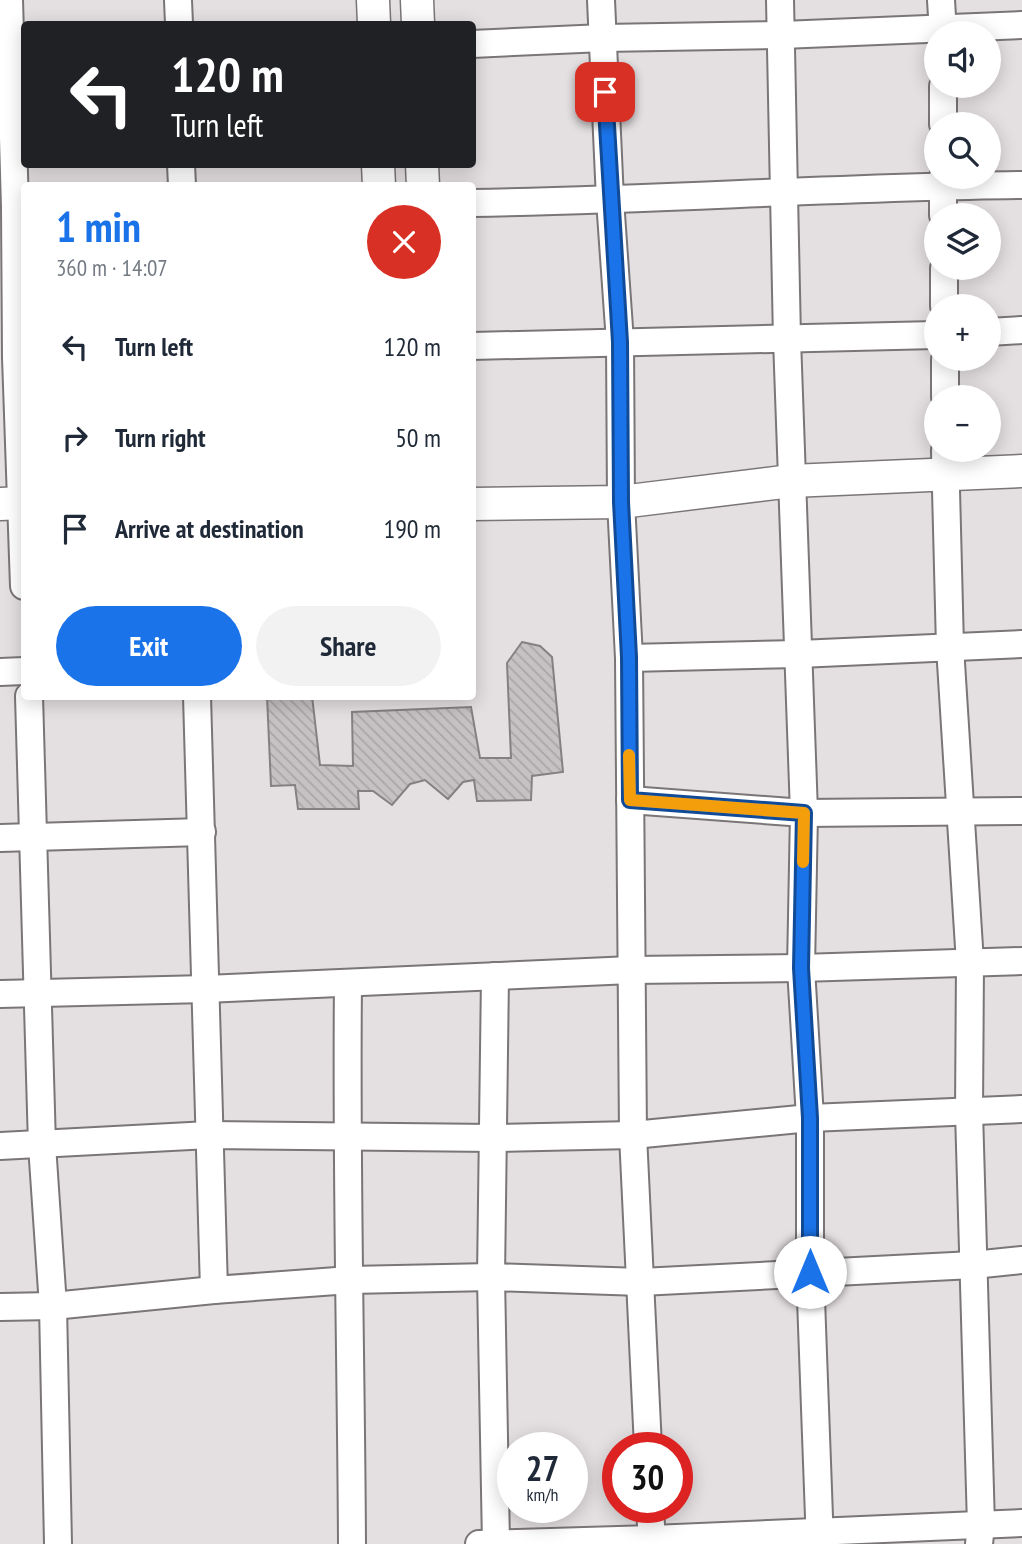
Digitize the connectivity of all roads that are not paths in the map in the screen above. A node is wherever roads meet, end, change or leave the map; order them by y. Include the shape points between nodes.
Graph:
1 (9, 0) edge
2 (178, 0) edge
3 (373, 0) edge
4 (417, 0) edge
5 (601, 0) edge
6 (780, 0) edge
7 (941, 0) edge
8 (179, 21) edge
9 (374, 21) edge
10 (418, 21) edge
11 (942, 21) edge
12 (1022, 25) edge
13 (1001, 27) edge
14 (924, 31) edge
15 (782, 35) junction
16 (603, 38) junction
17 (476, 44) edge
18 (12, 56) edge
19 (924, 183) edge
20 (1001, 184) edge
21 (1022, 185) edge
22 (785, 194) junction
23 (610, 200) junction
24 (476, 203) edge
25 (13, 207) edge
26 (1022, 330) edge
27 (1001, 331) edge
28 (924, 335) edge
29 (787, 339) junction
30 (620, 342) junction
31 (476, 346) edge
32 (13, 357) edge
33 (945, 462) edge
34 (1022, 471) edge
35 (791, 481) junction
36 (621, 502) junction
37 (15, 503) edge
38 (476, 504) edge
39 (21, 558) edge
40 (1022, 645) edge
41 (950, 647) junction
42 (799, 654) junction
43 (629, 657) junction
44 (21, 671) edge
45 (0, 672) edge
46 (29, 700) edge
47 (197, 700) edge
48 (630, 800) junction
49 (1022, 811) edge
50 (959, 812) junction
51 (804, 813) junction
52 (202, 832) junction
53 (0, 838) edge
54 (33, 838) junction
55 (1022, 961) edge
56 (970, 963) junction
57 (801, 968) junction
58 (631, 970) junction
59 (495, 975) junction
60 (348, 983) junction
61 (206, 989) junction
62 (36, 992) junction
63 (0, 994) edge
64 (1022, 1109) edge
65 (969, 1112) junction
66 (810, 1118) junction
67 (209, 1135) junction
68 (633, 1135) junction
69 (346, 1137) junction
70 (494, 1138) junction
71 (42, 1145) junction
72 (0, 1146) edge
73 (1022, 1260) edge
74 (973, 1265) junction
75 (810, 1272) junction
76 (492, 1277) junction
77 (350, 1280) junction
78 (641, 1282) junction
79 (214, 1290) junction
80 (53, 1306) junction
81 (0, 1307) edge
82 (647, 1432) edge
83 (1022, 1522) edge
84 (651, 1523) edge
85 (980, 1534) edge
86 (819, 1538) edge
87 (652, 1542) edge
88 (58, 1544) edge
89 (352, 1544) edge
90 (490, 1544) edge

1 - 18 street
2 - 8 street
3 - 9 street
4 - 10 street
5 - 16 street
6 - 15 street
7 - 11 street
12 - 13 street
14 - 15 street
15 - 16 street
15 - 22 street
16 - 17 street
16 - 23 street
18 - 25 street
19 - 22 street
20 - 21 street
22 - 23 street
22 - 29 street
23 - 24 street
23 - 30 street
25 - 32 street
26 - 27 street
28 - 29 street
29 - 30 street
29 - 35 street
30 - 31 street
30 - 36 street
32 - 37 street
33 - 34 street
33 - 35 street
33 - 41 street
35 - 36 street
35 - 42 street
36 - 38 street
36 - 43 street
37 - 39 street
40 - 41 street
41 - 42 street
41 - 50 street
42 - 43 street
42 - 51 street
43 - 48 street
44 - 45 street
46 - 54 street
47 - 52 street
48 - 51 street
48 - 58 street
49 - 50 street
50 - 51 street
50 - 56 street
51 - 57 street
52 - 54 street
52 - 61 street
53 - 54 street
54 - 62 street
55 - 56 street
56 - 57 street
56 - 65 street
57 - 58 street
57 - 66 street
58 - 59 street
58 - 68 street
59 - 60 street
59 - 70 street
60 - 61 street
60 - 69 street
61 - 62 street
61 - 67 street
62 - 63 street
62 - 71 street
64 - 65 street
65 - 66 street
65 - 74 street
66 - 68 street
66 - 75 street
67 - 69 street
67 - 71 street
67 - 79 street
68 - 70 street
68 - 78 street
69 - 70 street
69 - 77 street
70 - 76 street
71 - 72 street
71 - 80 street
73 - 74 street
74 - 75 street
74 - 85 street
75 - 78 street
75 - 86 street
76 - 77 street
76 - 78 street
76 - 90 street
77 - 79 street
77 - 89 street
78 - 82 street
79 - 80 street
80 - 81 street
80 - 88 street
83 - 85 street
84 - 87 street
85 - 86 street
86 - 87 street
87 - 90 street

